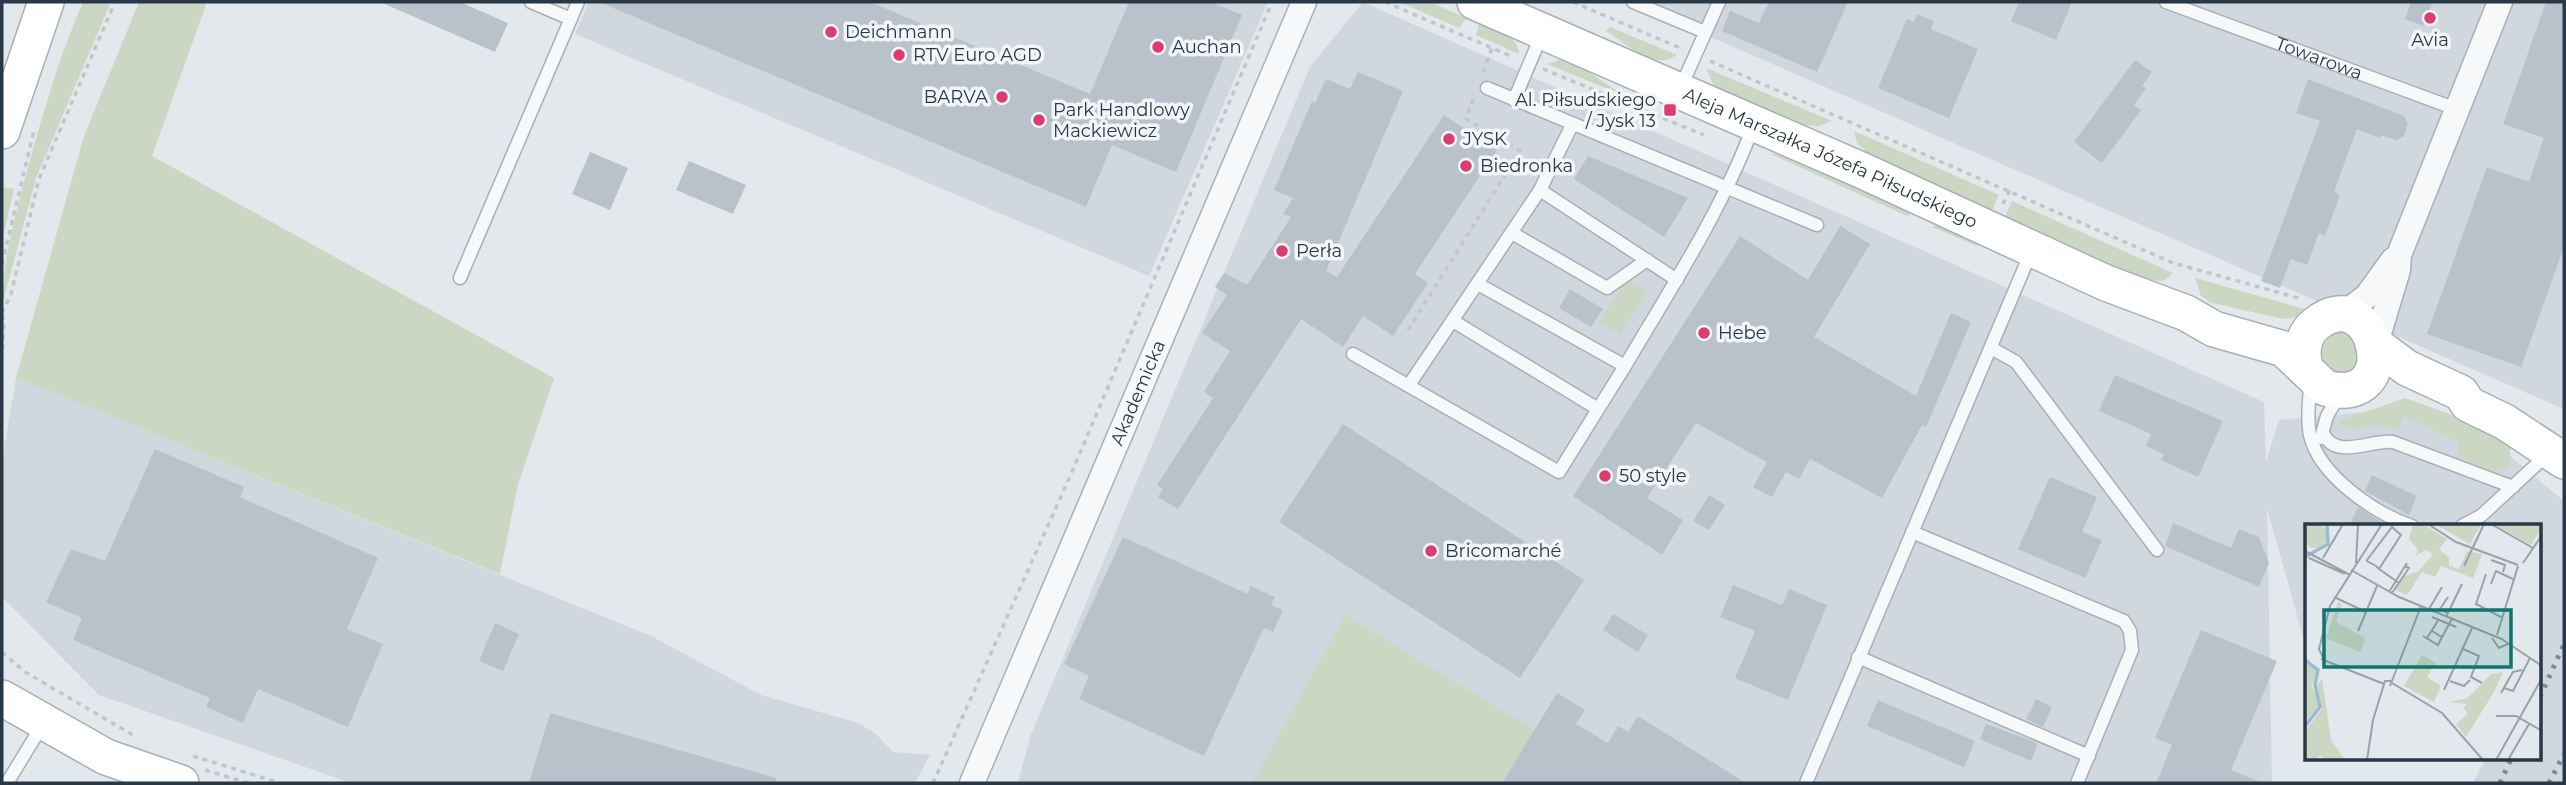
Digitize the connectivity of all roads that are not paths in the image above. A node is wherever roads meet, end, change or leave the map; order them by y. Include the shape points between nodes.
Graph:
1 (46, 2) edge
2 (531, 2) edge
3 (579, 2) edge
4 (1304, 2) edge
5 (1475, 2) edge
6 (1633, 2) edge
7 (1719, 2) edge
8 (2500, 2) edge
9 (2172, 4) edge
10 (571, 19) junction
11 (1543, 31) junction
12 (1705, 32) junction
13 (1483, 85) road end
14 (1680, 89) junction
15 (1514, 100) junction
16 (2459, 111) junction
17 (1755, 123) junction
18 (1572, 125) junction
19 (18, 129) edge
20 (1727, 189) junction
21 (1540, 190) junction
22 (1817, 225) dead end
23 (1512, 233) junction
24 (2033, 249) junction
25 (2399, 256) junction
26 (1647, 260) junction
27 (460, 278) dead end
28 (1677, 280) junction
29 (1478, 284) junction
30 (2186, 313) junction
31 (2321, 313) junction
32 (1453, 321) junction
33 (2376, 344) junction
34 (1991, 348) junction
35 (1353, 354) dead end
36 (1625, 366) junction
37 (2307, 371) junction
38 (1409, 386) junction
39 (2353, 386) junction
40 (2468, 404) junction
41 (1598, 409) junction
42 (2323, 433) junction
43 (2318, 452) junction
44 (2557, 457) edge
45 (2512, 487) junction
46 (2408, 524) edge
47 (2466, 524) edge
48 (1912, 532) junction
49 (2157, 550) dead end
50 (1858, 657) junction
51 (2, 698) edge
52 (43, 723) junction
53 (2089, 756) junction
54 (182, 768) edge
55 (7, 783) edge
56 (972, 783) edge
57 (1805, 783) edge
58 (2077, 783) edge

1 - 19 street
2 - 10 lane
3 - 10 lane
4 - 56 street, Akademicka
5 - 11 street, Aleja Marszałka Józefa Piłsudskiego
6 - 12 lane
7 - 12 lane
8 - 16 street
9 - 16 lane, Towarowa
10 - 27 lane
11 - 14 street, Aleja Marszałka Józefa Piłsudskiego
11 - 15 lane
12 - 14 lane
13 - 15 lane
14 - 17 street, Aleja Marszałka Józefa Piłsudskiego
15 - 18 lane
16 - 25 street
17 - 20 lane
17 - 24 street, Aleja Marszałka Józefa Piłsudskiego
18 - 20 lane
18 - 21 lane
20 - 22 lane
20 - 28 lane
21 - 23 lane
21 - 26 lane
23 - 26 lane via 1607,288
23 - 29 lane
24 - 30 street, Aleja Marszałka Józefa Piłsudskiego via 2105,283
24 - 34 lane
25 - 31 street via 2367,296
25 - 33 street
26 - 28 lane
28 - 36 lane
29 - 32 lane
29 - 36 lane
30 - 31 street, Aleja Marszałka Józefa Piłsudskiego via 2216,314 2282,328
30 - 37 street, Aleja Marszałka Józefa Piłsudskiego via 2214,329 2284,349
31 - 33 street, Aleja Marszałka Józefa Piłsudskiego via 2366,326
31 - 37 street via 2302,347
32 - 38 lane
32 - 41 lane
33 - 39 street via 2374,367
33 - 40 street, Aleja Marszałka Józefa Piłsudskiego via 2398,363 2461,393
34 - 48 lane
34 - 49 lane via 2016,362
35 - 38 lane
36 - 41 lane
37 - 39 street, Aleja Marszałka Józefa Piłsudskiego via 2325,388
37 - 43 lane via 2309,428
38 - 41 lane via 1559,472
39 - 40 street, Aleja Marszałka Józefa Piłsudskiego via 2387,382 2459,406
39 - 42 lane via 2331,407
40 - 44 street, Aleja Marszałka Józefa Piłsudskiego
42 - 43 lane
42 - 45 lane via 2326,440 2346,448 2377,440 2393,442
43 - 46 lane via 2349,491
44 - 45 lane
45 - 47 lane
48 - 50 lane
48 - 53 lane via 2124,621 2132,650
50 - 53 lane
50 - 57 lane
51 - 52 street
52 - 54 street via 106,757
52 - 55 lane
53 - 58 lane

